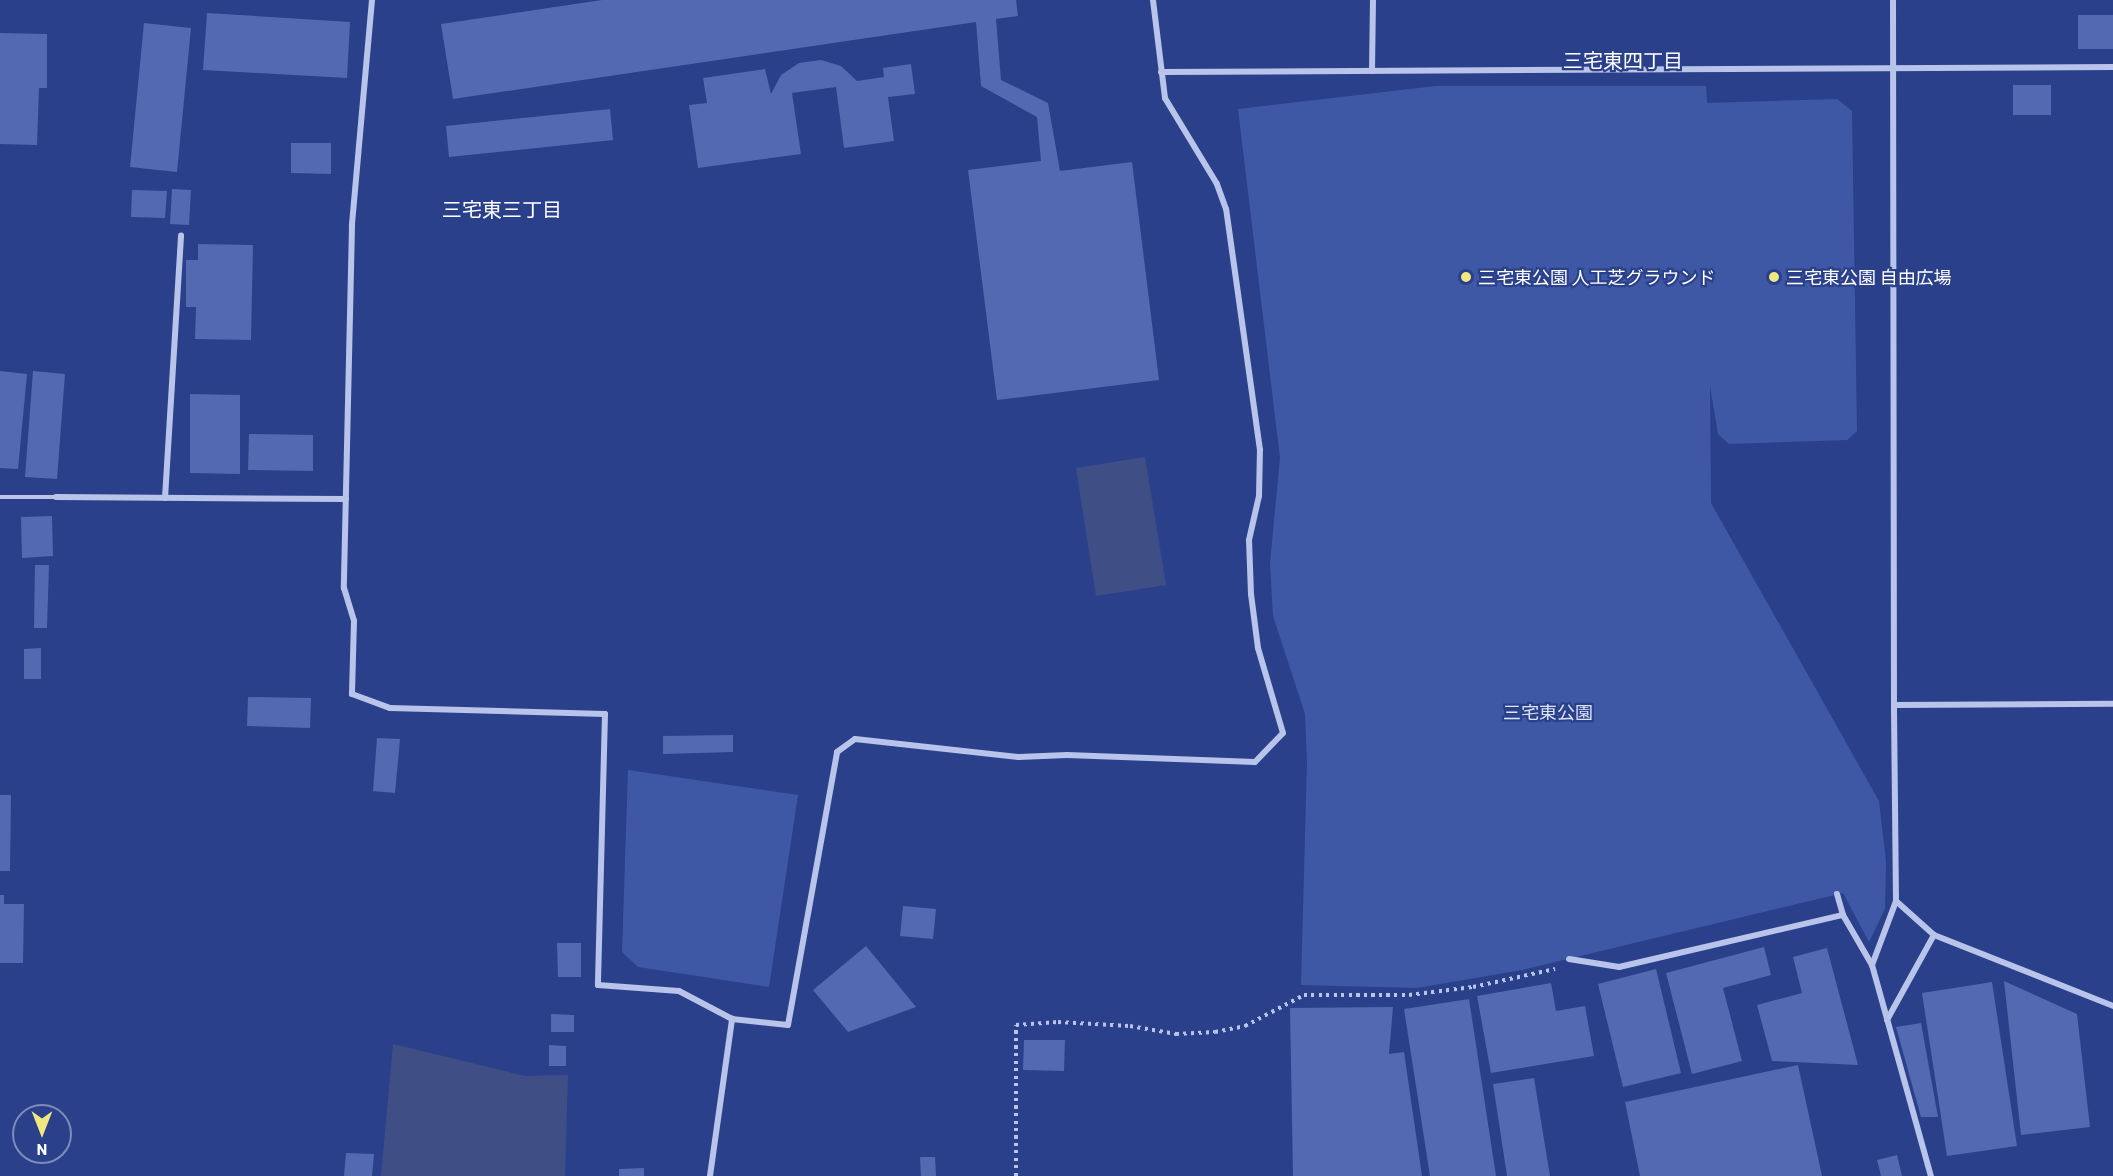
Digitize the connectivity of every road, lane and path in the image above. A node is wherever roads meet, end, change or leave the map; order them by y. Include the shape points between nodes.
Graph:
1 (372, 0) edge
2 (1153, 0) edge
3 (1372, 0) edge
4 (1893, 0) edge
5 (2113, 67) edge
6 (1894, 68) junction
7 (1372, 71) junction
8 (1161, 72) junction
9 (181, 235) dead end
10 (56, 497) joint
11 (0, 498) edge
12 (165, 498) junction
13 (346, 499) junction
14 (2113, 704) edge
15 (1894, 705) junction
16 (1837, 894) dead end
17 (1896, 901) junction
18 (1843, 915) junction
19 (1934, 935) junction
20 (1569, 959) dead end
21 (1584, 962) junction
22 (1872, 965) junction
23 (2113, 1006) edge
24 (732, 1019) junction
25 (1887, 1020) junction
26 (710, 1176) edge
27 (1016, 1176) edge
28 (1931, 1176) edge

1 - 13 street via 352,226
2 - 8 street
3 - 7 street
4 - 6 street
5 - 6 street
6 - 7 street
6 - 15 street
7 - 8 street
8 - 24 street via 1165,98 1217,184 1226,209 1260,450 1258,496 1250,540 1251,594 1258,648 1283,733 1255,762 1020,757 855,739 837,753 788,1025
9 - 12 street
10 - 11 lane
10 - 12 street
12 - 13 street
13 - 24 street via 344,588 354,621 352,694 390,708 605,714 598,985 680,991
14 - 15 street
15 - 17 street
16 - 18 street
17 - 19 street
17 - 22 street
18 - 21 street via 1619,967
18 - 22 street
19 - 23 street
19 - 25 street
20 - 21 street
21 - 27 path via 1473,987 1420,994 1304,995 1245,1026 1215,1032 1176,1034 1130,1026 1058,1022 1016,1024
22 - 25 street
24 - 26 street
25 - 28 street

